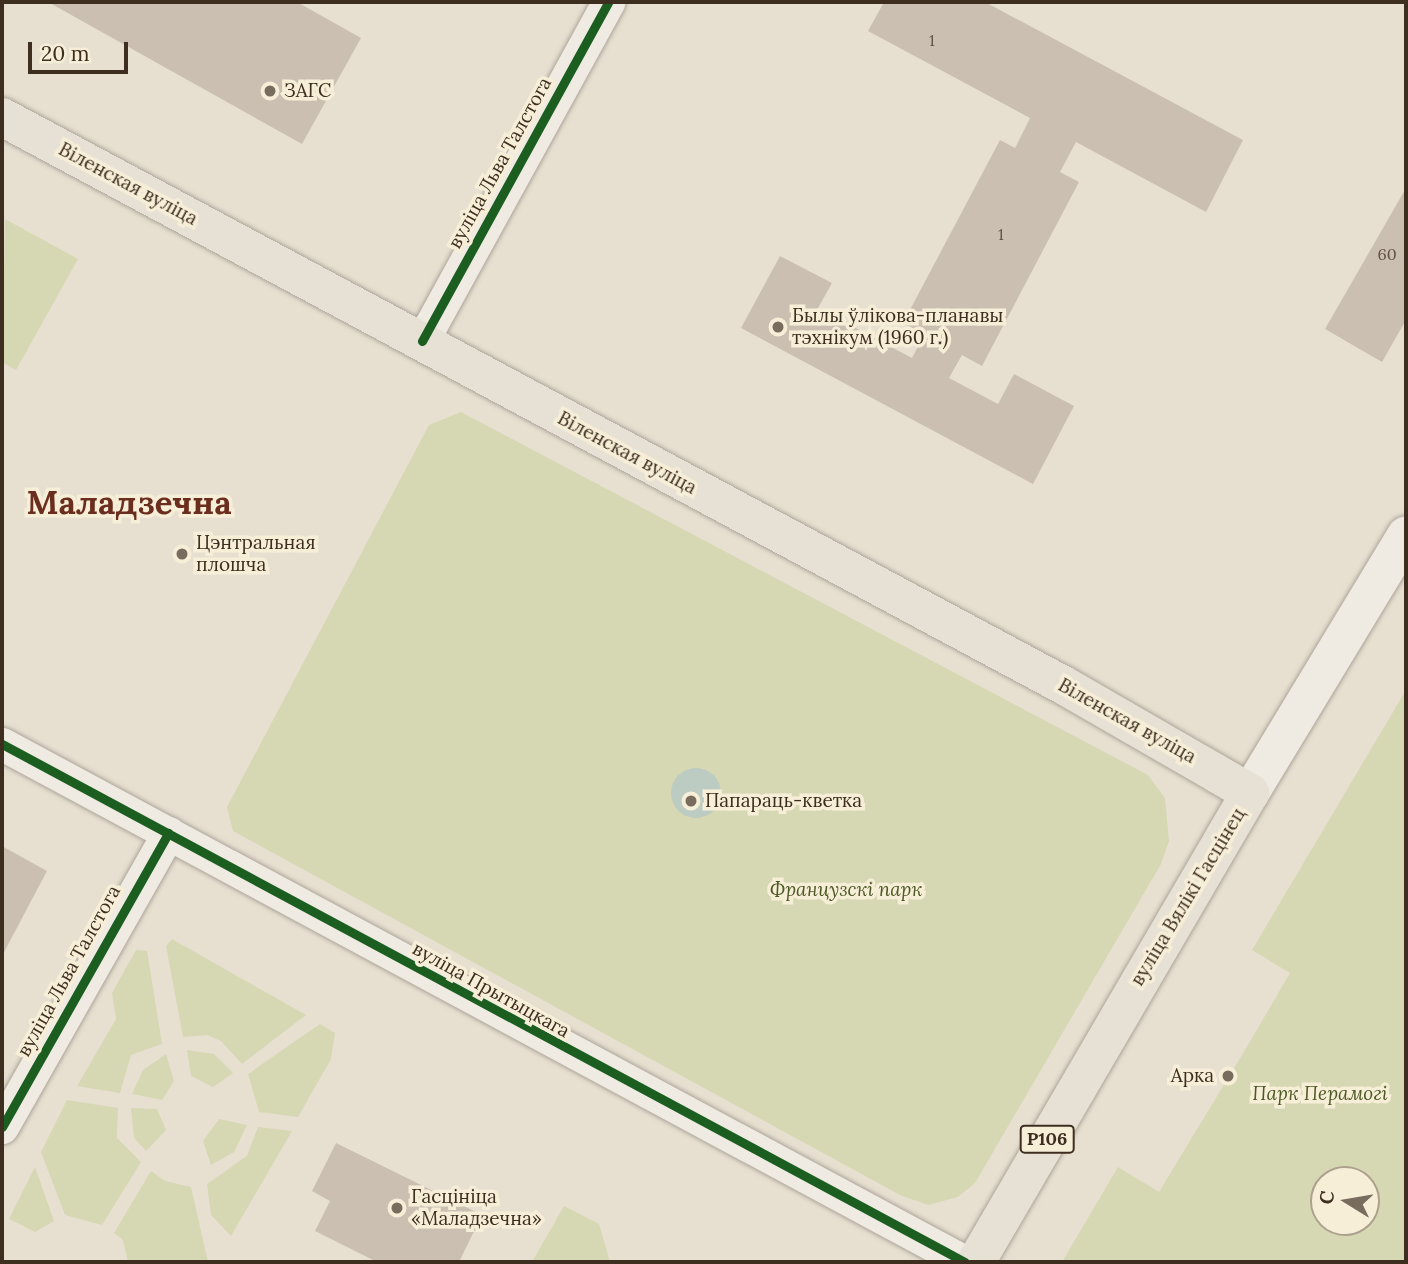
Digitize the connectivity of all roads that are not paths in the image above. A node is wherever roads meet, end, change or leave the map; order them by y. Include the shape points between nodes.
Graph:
1 (608, 2) edge
2 (2, 117) edge
3 (422, 341) junction
4 (1406, 535) edge
5 (2, 744) edge
6 (1250, 793) junction
7 (168, 834) junction
8 (2, 1127) edge
9 (965, 1262) edge
10 (976, 1262) edge

1 - 3 street, вуліца Льва Талстога
2 - 3 main road, Віленская вуліца
3 - 6 main road, Віленская вуліца via 1065,686
4 - 6 main road, вуліца Вялікі Гасцінец / Р106
5 - 7 street, вуліца Прытыцкага
6 - 10 main road, вуліца Вялікі Гасцінец / Р106
7 - 8 street, вуліца Льва Талстога
7 - 9 street, вуліца Прытыцкага

